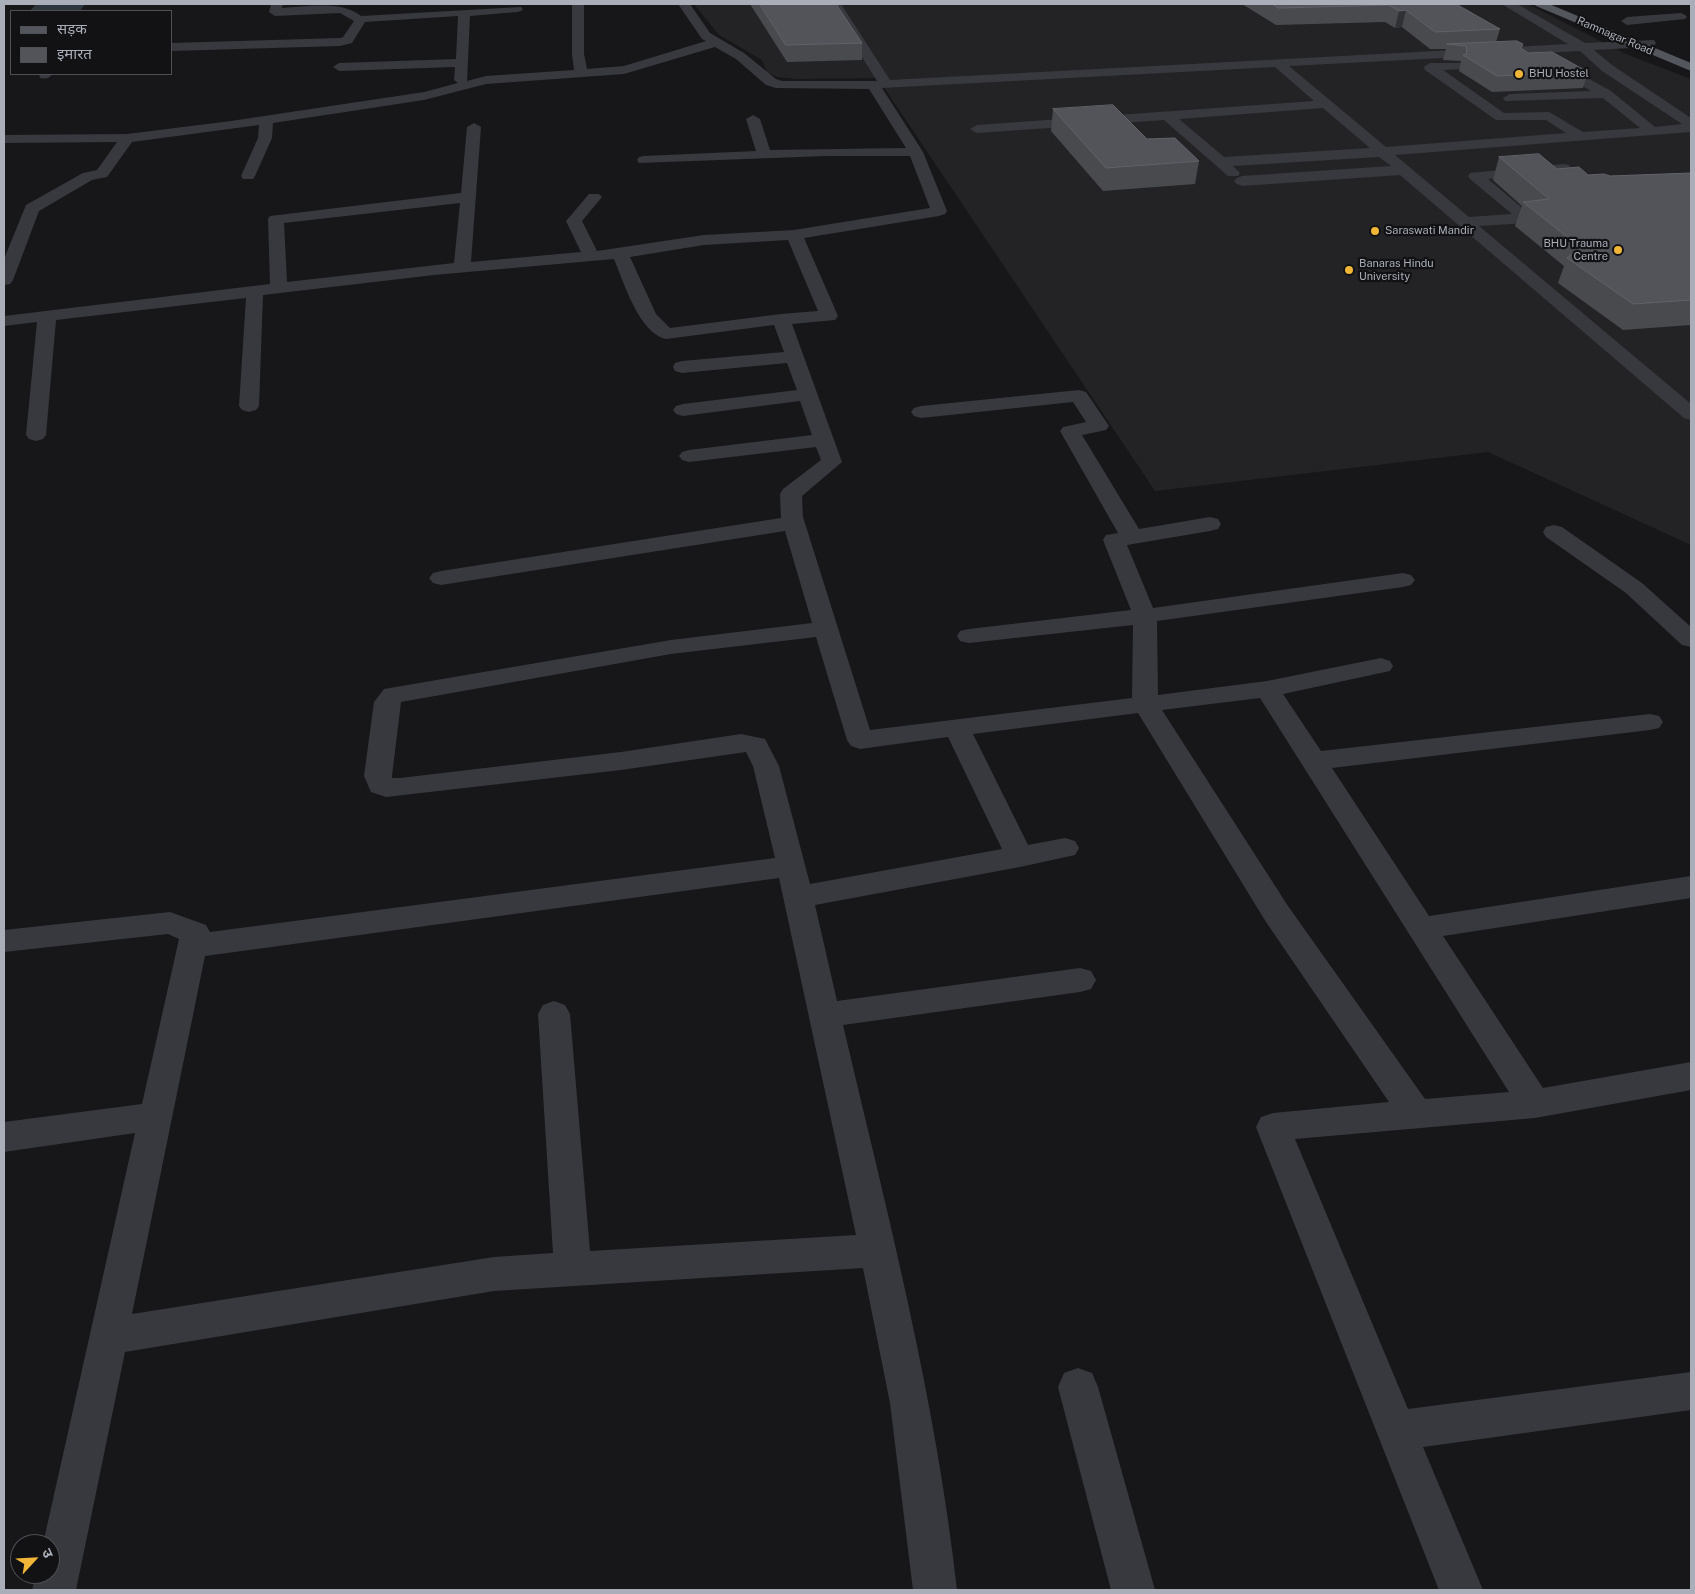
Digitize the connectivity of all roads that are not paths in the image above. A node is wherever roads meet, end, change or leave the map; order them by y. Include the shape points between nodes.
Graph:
1 (277, 4) edge
2 (578, 4) edge
3 (684, 4) edge
4 (835, 4) edge
5 (1509, 4) edge
6 (1540, 4) edge
7 (1554, 4) edge
8 (1667, 4) edge
9 (517, 9) dead end
10 (464, 12) junction
11 (1687, 16) edge
12 (359, 20) junction
13 (1627, 21) dead end
14 (717, 42) junction
15 (1633, 44) junction
16 (1650, 44) junction
17 (172, 47) edge
18 (1583, 47) junction
19 (1691, 60) edge
20 (462, 63) junction
21 (1279, 64) junction
22 (339, 67) dead end
23 (1691, 67) edge
24 (581, 74) junction
25 (879, 84) junction
26 (460, 87) junction
27 (1606, 94) junction
28 (1476, 100) junction
29 (1325, 104) junction
30 (1167, 115) junction
31 (266, 119) junction
32 (753, 119) dead end
33 (1691, 124) edge
34 (474, 127) dead end
35 (1691, 128) edge
36 (977, 129) dead end
37 (1651, 130) junction
38 (1579, 136) junction
39 (4, 138) edge
40 (127, 138) junction
41 (1524, 140) junction
42 (1691, 140) edge
43 (1536, 151) junction
44 (916, 152) junction
45 (764, 154) junction
46 (644, 160) dead end
47 (1393, 161) junction
48 (1220, 162) junction
49 (1564, 168) junction
50 (248, 176) dead end
51 (1579, 178) edge
52 (594, 196) dead end
53 (468, 197) junction
54 (1465, 222) junction
55 (794, 235) junction
56 (620, 254) junction
57 (592, 257) junction
58 (462, 267) junction
59 (4, 280) edge
60 (279, 288) junction
61 (255, 291) junction
62 (48, 316) junction
63 (781, 319) junction
64 (4, 321) edge
65 (795, 357) junction
66 (682, 368) dead end
67 (1691, 392) edge
68 (1667, 393) junction
69 (808, 394) junction
70 (249, 406) dead end
71 (683, 410) dead end
72 (921, 412) dead end
73 (1691, 414) edge
74 (36, 435) dead end
75 (824, 440) junction
76 (690, 456) dead end
77 (793, 523) junction
78 (1210, 524) dead end
79 (1554, 532) dead end
80 (1132, 537) junction
81 (440, 578) dead end
82 (1402, 580) dead end
83 (1145, 616) junction
84 (826, 628) junction
85 (969, 636) dead end
86 (1691, 640) edge
87 (1381, 666) dead end
88 (1268, 689) junction
89 (1145, 704) junction
90 (1650, 722) dead end
91 (957, 728) junction
92 (1314, 761) junction
93 (1065, 848) dead end
94 (1020, 857) junction
95 (790, 866) junction
96 (1691, 887) edge
97 (798, 897) junction
98 (1421, 928) junction
99 (4, 941) edge
100 (192, 946) junction
101 (1080, 980) dead end
102 (554, 1014) dead end
103 (825, 1015) junction
104 (1691, 1076) edge
105 (1535, 1104) junction
106 (1416, 1114) junction
107 (156, 1116) junction
108 (4, 1137) edge
109 (878, 1250) junction
110 (573, 1269) junction
111 (108, 1336) junction
112 (1078, 1387) dead end
113 (1691, 1391) edge
114 (1396, 1431) junction
115 (54, 1590) edge
116 (935, 1590) edge
117 (1133, 1590) edge
118 (1461, 1590) edge

1 - 12 street via 275,12 341,9
2 - 24 street
3 - 14 street via 706,36
4 - 25 street
5 - 18 street
6 - 15 main road, Ramnagar Road
7 - 16 main road
8 - 11 street
9 - 10 street
10 - 12 street
10 - 20 street
11 - 13 street
12 - 17 street via 346,42
14 - 24 street via 624,70
14 - 25 street via 771,82 781,85
15 - 16 street
15 - 18 street
15 - 23 main road, Ramnagar Road
16 - 19 main road
18 - 21 street
18 - 33 street via 1607,68
20 - 22 street
20 - 26 street
21 - 25 street
21 - 29 street
24 - 26 street via 486,80
25 - 44 street
26 - 31 street via 424,96
27 - 28 street
27 - 28 street via 1550,62 1430,67
27 - 37 street
28 - 38 street via 1501,117 1549,116
29 - 30 street
29 - 47 street
30 - 36 street
30 - 48 street
31 - 40 street
31 - 50 street via 265,138
32 - 45 street
34 - 53 street
35 - 37 street
37 - 38 street
38 - 41 street
39 - 40 street
40 - 59 street via 102,174 88,176 32,208
41 - 43 street
41 - 47 street
42 - 43 street
43 - 47 street
43 - 49 street
44 - 45 street
44 - 55 street via 939,211
45 - 46 street
47 - 48 street
47 - 48 street via 1247,185
47 - 54 street
49 - 51 street
49 - 54 street via 1475,176 1526,218
52 - 57 street via 574,221
53 - 58 street
53 - 60 street via 276,219
54 - 68 street
55 - 56 street via 704,240
55 - 63 street via 829,316
56 - 57 street
56 - 63 street via 648,316 666,334
57 - 58 street
58 - 60 street
60 - 61 street
61 - 62 street
61 - 70 street
62 - 64 street
62 - 74 street
63 - 65 street
65 - 66 street
65 - 69 street
67 - 68 street
68 - 73 street
69 - 71 street
69 - 75 street
72 - 80 street via 1079,396 1099,426 1070,431
75 - 76 street
75 - 77 street via 832,462 791,494
77 - 81 street
77 - 84 street
78 - 80 street
79 - 86 street via 1634,588
80 - 83 street via 1114,540
82 - 83 street
83 - 85 street
83 - 89 street
84 - 91 street via 860,740
84 - 95 street via 671,646 400,693 387,702 378,776 386,788 621,761 741,743 756,745 766,766
87 - 88 street
88 - 89 street
88 - 92 street
89 - 91 street
89 - 106 street via 1277,914
90 - 92 street
91 - 94 street
92 - 98 street
93 - 94 street
94 - 97 street
95 - 97 street
95 - 100 street
96 - 98 street
97 - 103 street
98 - 105 street
99 - 100 street via 170,922 195,933
100 - 107 street
101 - 103 street
102 - 110 street
103 - 109 street
104 - 105 street
105 - 106 street
106 - 114 street via 1273,1127
107 - 108 street
107 - 111 street
109 - 110 street
109 - 116 street via 910,1402
110 - 111 street via 494,1274
111 - 115 street
112 - 117 street
113 - 114 street
114 - 118 street

